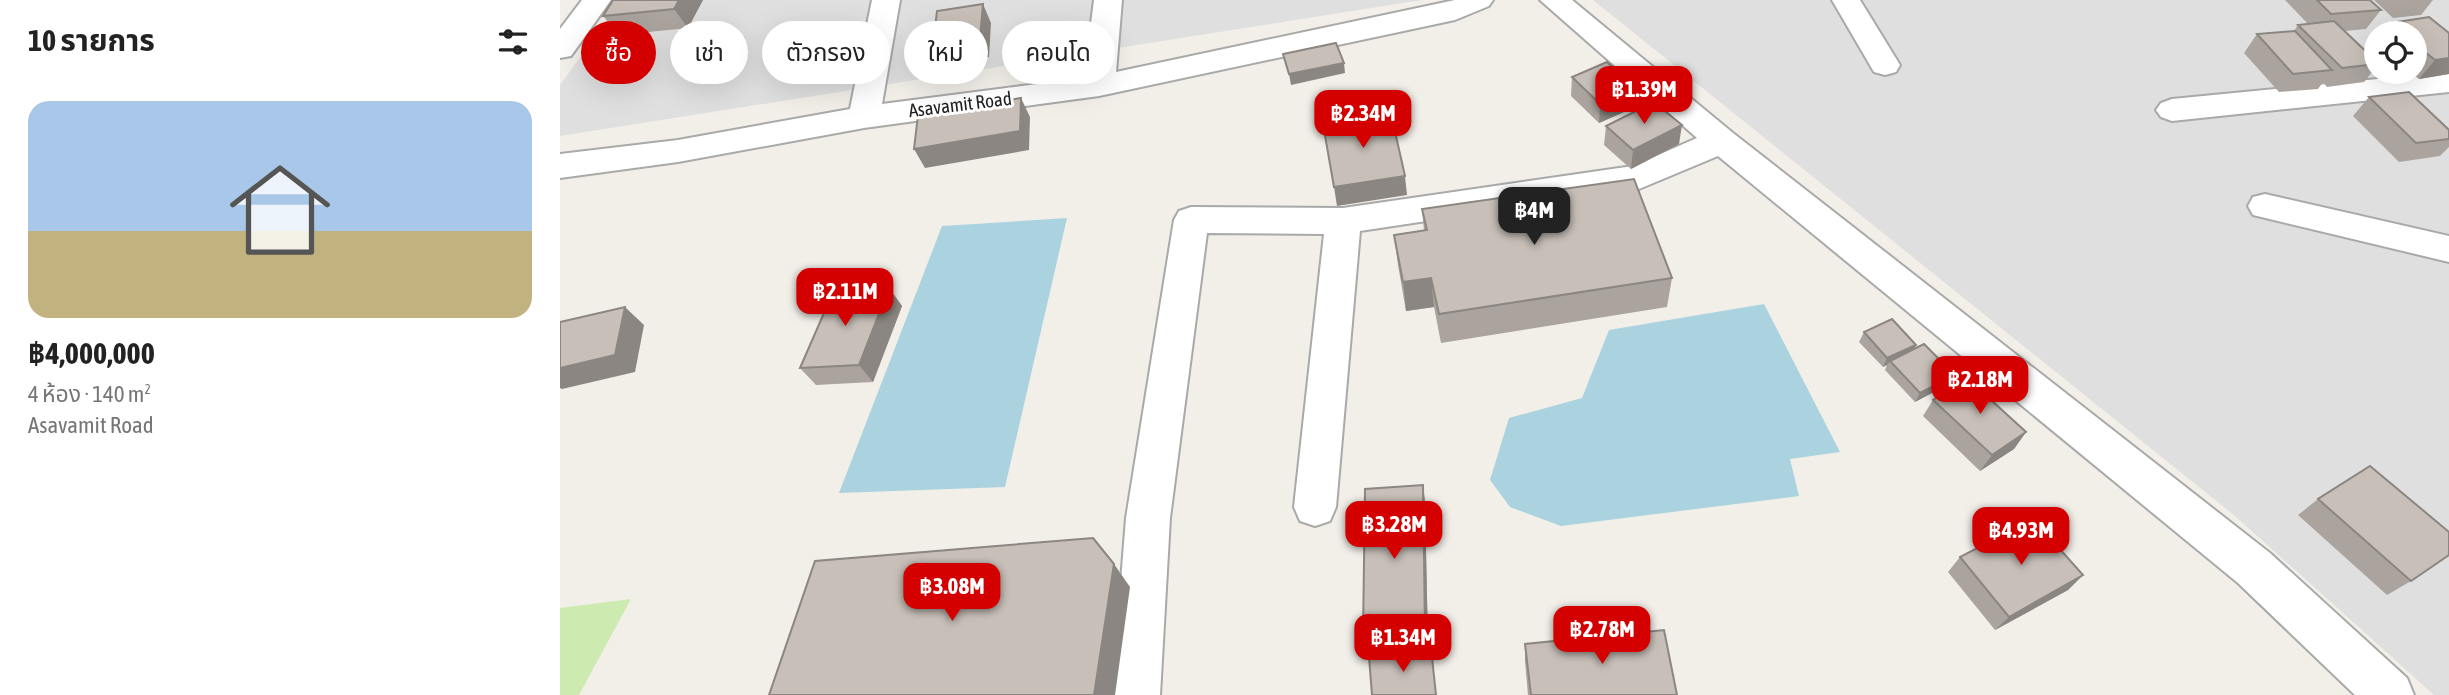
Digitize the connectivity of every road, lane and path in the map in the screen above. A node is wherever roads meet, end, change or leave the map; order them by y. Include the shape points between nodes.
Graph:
1 (597, 0) edge
2 (886, 0) edge
3 (1108, 0) edge
4 (1479, 0) edge
5 (1554, 0) edge
6 (1846, 0) edge
7 (560, 49) edge
8 (1885, 65) dead end
9 (2449, 82) edge
10 (1099, 86) junction
11 (2172, 110) dead end
12 (864, 117) junction
13 (1721, 141) junction
14 (560, 166) edge
15 (2264, 206) dead end
16 (1343, 221) junction
17 (2449, 249) edge
18 (1315, 507) dead end
19 (1136, 695) edge
20 (2390, 695) edge

1 - 7 street
2 - 12 street
3 - 10 street
4 - 10 street, Asavamit Road via 1455,10
5 - 13 street
6 - 8 street
9 - 11 street
10 - 12 street, Asavamit Road
12 - 14 street, Asavamit Road via 678,152
13 - 16 street via 1639,177
13 - 20 street via 2254,568
15 - 17 street
16 - 18 street
16 - 19 street via 1191,220 1148,518

